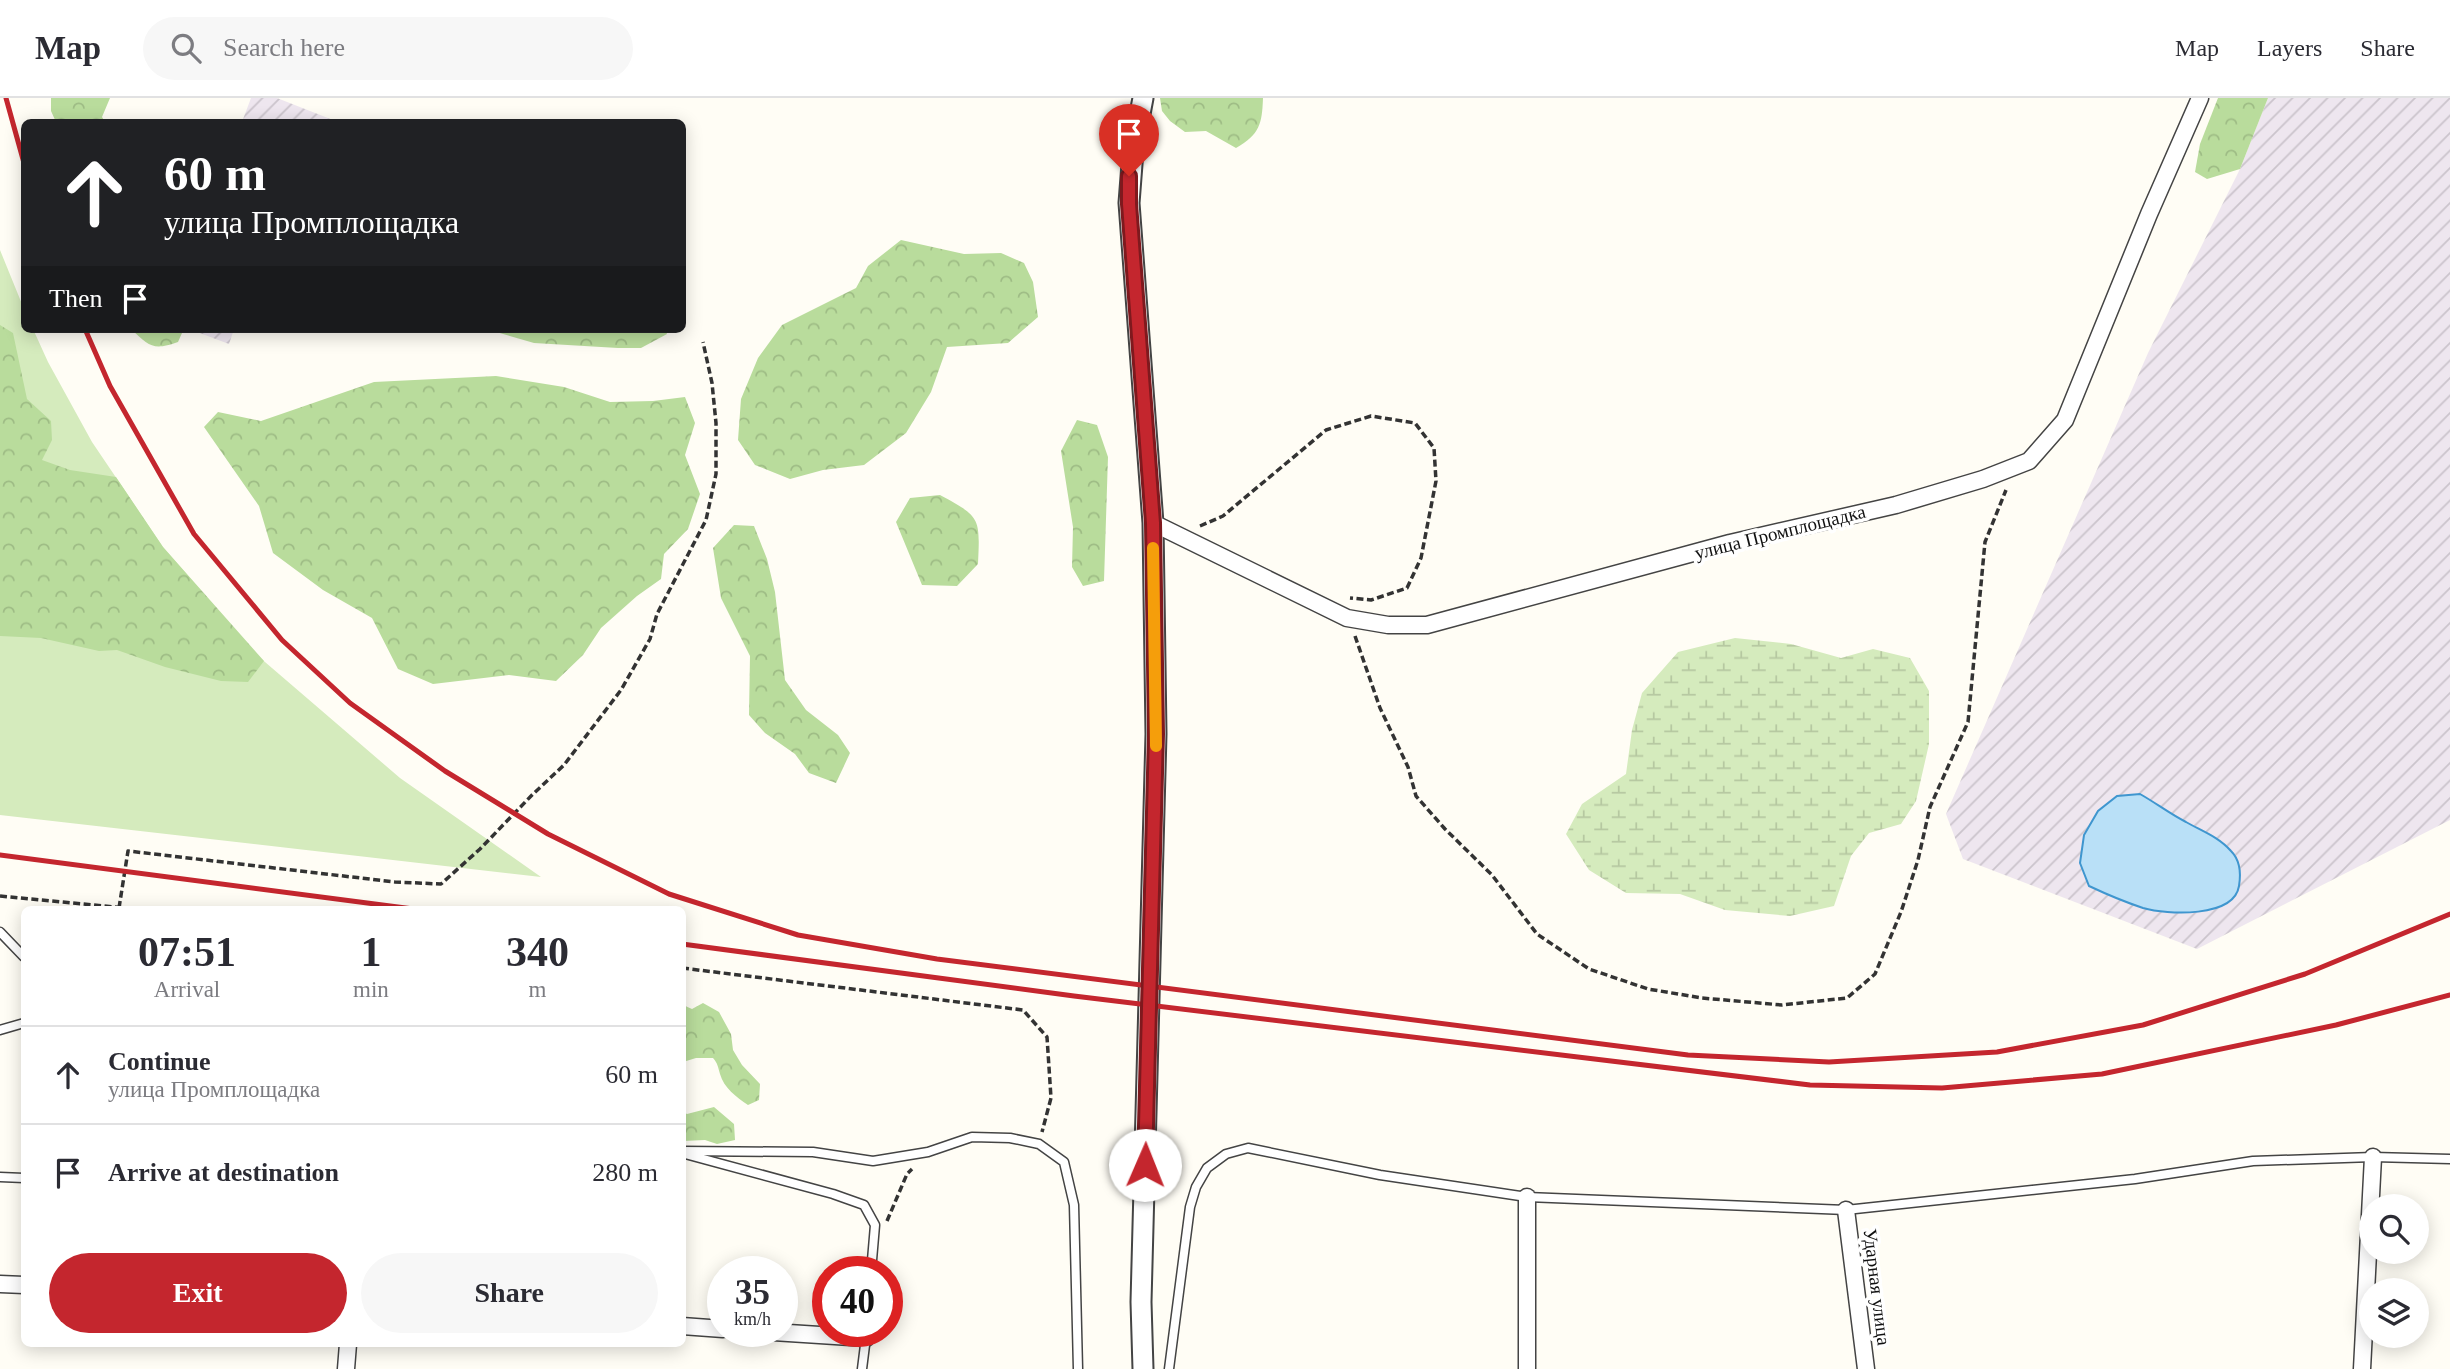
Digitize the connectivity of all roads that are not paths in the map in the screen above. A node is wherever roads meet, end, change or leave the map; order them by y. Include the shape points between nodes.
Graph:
1 (1143, 98) edge
2 (2200, 98) edge
3 (1153, 523) junction
4 (0, 932) edge
5 (21, 954) edge
6 (21, 1024) edge
7 (0, 1030) edge
8 (686, 1152) edge
9 (686, 1153) edge
10 (2373, 1157) junction
11 (2450, 1159) edge
12 (0, 1177) edge
13 (21, 1178) edge
14 (1527, 1197) junction
15 (1846, 1210) junction
16 (872, 1256) edge
17 (0, 1284) edge
18 (21, 1285) edge
19 (686, 1326) edge
20 (707, 1328) edge
21 (348, 1347) edge
22 (865, 1347) edge
23 (346, 1369) edge
24 (862, 1369) edge
25 (1078, 1369) edge
26 (1143, 1369) edge
27 (1169, 1369) edge
28 (1527, 1369) edge
29 (1866, 1369) edge
30 (2362, 1369) edge

1 - 3 street via 1129,204
2 - 3 street, улица Промплощадка via 2065,420 2029,461 1983,480 1427,625 1347,618
3 - 26 street via 1156,734
4 - 5 lane
6 - 7 lane
8 - 25 lane via 813,1152 873,1161 928,1152 972,1137 1039,1144 1064,1162 1074,1205
9 - 16 lane via 864,1205 875,1225
10 - 11 lane
10 - 15 lane via 2253,1161 2135,1179
10 - 30 street
12 - 13 lane
14 - 15 lane
14 - 27 lane via 1380,1175 1248,1148 1226,1154 1208,1168 1190,1207
14 - 28 street
15 - 29 street, Ударная улица
17 - 18 street
19 - 20 street
21 - 23 street
22 - 24 lane

